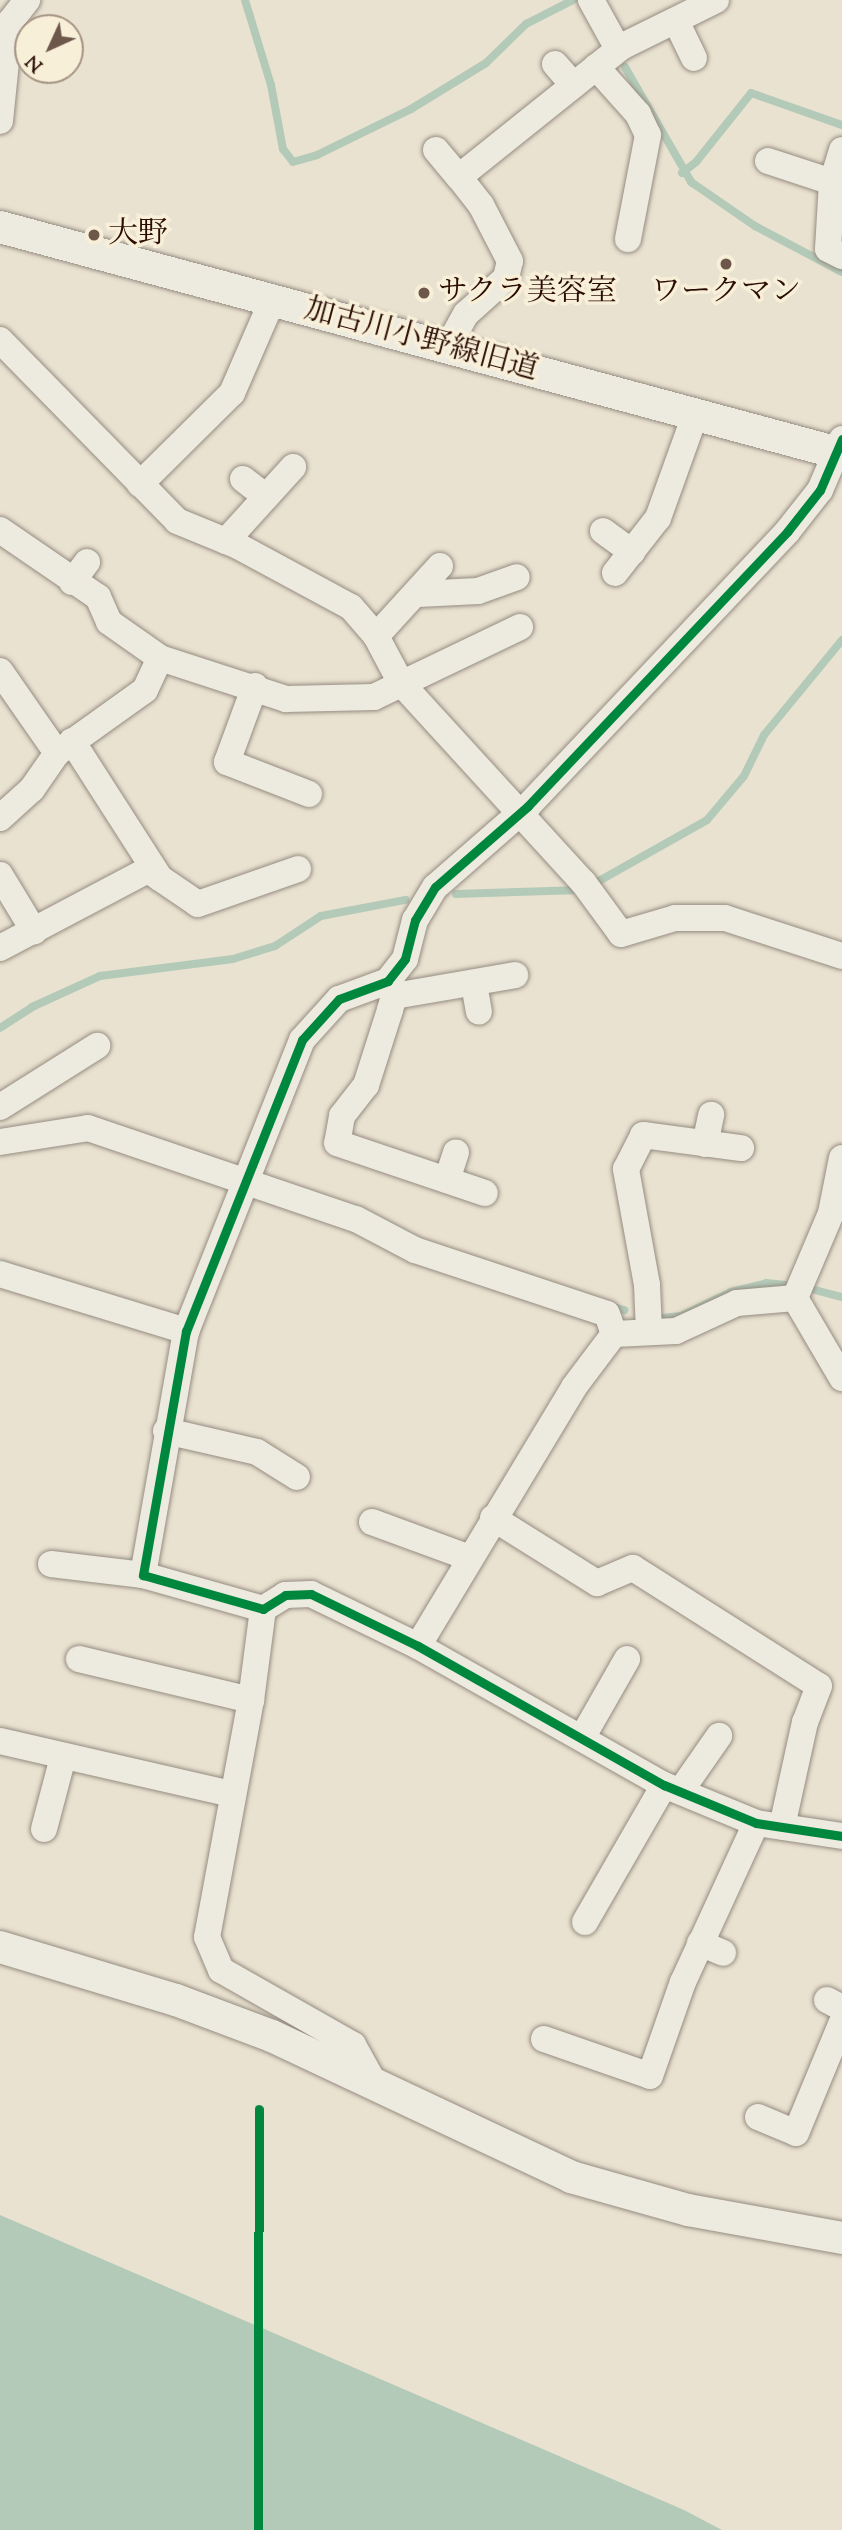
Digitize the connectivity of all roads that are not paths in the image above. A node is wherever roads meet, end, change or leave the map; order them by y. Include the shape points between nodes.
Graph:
1 (27, 0) edge
2 (716, 0) edge
3 (596, 2) edge
4 (676, 21) junction
5 (618, 49) junction
6 (694, 58) dead end
7 (555, 64) dead end
8 (596, 67) junction
9 (573, 85) junction
10 (0, 121) edge
11 (436, 150) dead end
12 (842, 150) edge
13 (768, 161) dead end
14 (459, 177) junction
15 (832, 182) junction
16 (0, 227) edge
17 (628, 239) dead end
18 (842, 256) edge
19 (272, 301) junction
20 (0, 340) edge
21 (447, 348) junction
22 (695, 415) junction
23 (840, 448) edge
24 (293, 467) dead end
25 (243, 479) dead end
26 (140, 484) junction
27 (266, 497) junction
28 (0, 530) edge
29 (603, 531) dead end
30 (226, 541) junction
31 (632, 552) junction
32 (440, 566) dead end
33 (615, 573) dead end
34 (517, 577) dead end
35 (418, 594) junction
36 (520, 627) dead end
37 (376, 636) junction
38 (160, 658) junction
39 (0, 671) edge
40 (401, 683) junction
41 (256, 686) junction
42 (64, 747) junction
43 (309, 794) dead end
44 (519, 814) junction
45 (0, 818) edge
46 (298, 869) dead end
47 (0, 875) edge
48 (160, 878) junction
49 (34, 931) junction
50 (0, 948) edge
51 (842, 956) edge
52 (515, 975) dead end
53 (474, 984) junction
54 (391, 988) junction
55 (479, 1012) dead end
56 (97, 1046) dead end
57 (0, 1107) edge
58 (711, 1115) dead end
59 (0, 1142) edge
60 (705, 1143) junction
61 (741, 1148) dead end
62 (456, 1152) dead end
63 (842, 1158) edge
64 (447, 1180) junction
65 (243, 1183) junction
66 (485, 1193) dead end
67 (0, 1274) edge
68 (794, 1298) junction
69 (187, 1331) junction
70 (649, 1331) junction
71 (614, 1334) junction
72 (842, 1378) edge
73 (166, 1431) junction
74 (297, 1477) dead end
75 (493, 1518) junction
76 (372, 1522) dead end
77 (470, 1558) junction
78 (51, 1564) dead end
79 (143, 1575) junction
80 (263, 1609) junction
81 (418, 1646) junction
82 (628, 1659) dead end
83 (79, 1660) dead end
84 (251, 1700) junction
85 (719, 1736) dead end
86 (582, 1738) junction
87 (0, 1741) edge
88 (63, 1757) junction
89 (673, 1787) junction
90 (232, 1794) junction
91 (769, 1825) junction
92 (44, 1829) dead end
93 (842, 1836) edge
94 (585, 1909) dead end
95 (0, 1947) edge
96 (842, 2022) edge
97 (544, 2039) dead end
98 (374, 2083) junction
99 (758, 2117) dead end
100 (842, 2238) edge

1 - 10 street via 10,22
2 - 4 street
3 - 5 street
4 - 5 street
4 - 6 street
5 - 8 street
7 - 9 street
8 - 9 street
8 - 17 street via 638,114 648,135
9 - 14 street
11 - 14 street
12 - 15 street
13 - 15 street
14 - 21 street via 481,205 510,261 506,278 466,314
15 - 18 street via 828,249
16 - 19 street, 加古川小野線旧道
19 - 21 street, 加古川小野線旧道
19 - 26 street via 232,393
20 - 26 street
21 - 22 street, 加古川小野線旧道
22 - 23 street, 加古川小野線旧道
22 - 31 street via 658,518
23 - 44 street via 820,489 787,533
24 - 27 street
25 - 27 street
26 - 30 street via 177,521
27 - 30 street
28 - 38 street via 80,572 109,622
29 - 31 street
30 - 37 street via 351,607
31 - 33 street
32 - 35 street
34 - 35 street via 478,591
35 - 37 street
36 - 40 street
37 - 40 street
38 - 41 street
38 - 42 street via 145,690
39 - 42 street
40 - 41 street via 374,697 286,699
40 - 44 street
41 - 43 street via 227,762
42 - 45 street via 33,789
42 - 48 street
44 - 51 street via 587,888 621,934 675,918 725,918
44 - 54 street via 435,887 415,920 405,960
46 - 48 street via 198,904
47 - 49 street
48 - 49 street via 148,870
49 - 50 street
52 - 53 street
53 - 54 street
53 - 55 street
54 - 64 street via 366,1084 342,1116 337,1143
54 - 65 street via 339,999 302,1040
56 - 57 street
58 - 60 street
59 - 65 street via 88,1128
60 - 61 street
60 - 70 street via 643,1135 626,1169 647,1285
62 - 64 street
63 - 68 street via 831,1213
64 - 66 street
65 - 69 street
65 - 71 street via 356,1219 415,1250 607,1314
67 - 69 street
68 - 70 street via 737,1303 676,1331
68 - 72 street
69 - 73 street
70 - 71 street
71 - 75 street via 574,1387
73 - 74 street via 257,1452
73 - 79 street
75 - 77 street
75 - 91 street via 597,1583 633,1569 819,1686
76 - 77 street
77 - 81 street
78 - 79 street
79 - 80 street
80 - 81 street via 285,1595 310,1594
80 - 84 street
81 - 86 street
82 - 86 street
83 - 84 street
84 - 90 street
85 - 89 street
86 - 89 street
87 - 88 street
88 - 90 street
88 - 92 street
89 - 91 street
89 - 94 street
90 - 98 street via 207,1937 221,1970 353,2045
91 - 93 street
91 - 97 street via 650,2076
95 - 98 street via 176,2000
96 - 99 street via 794,2143
98 - 100 street via 462,2129 571,2177 688,2210

